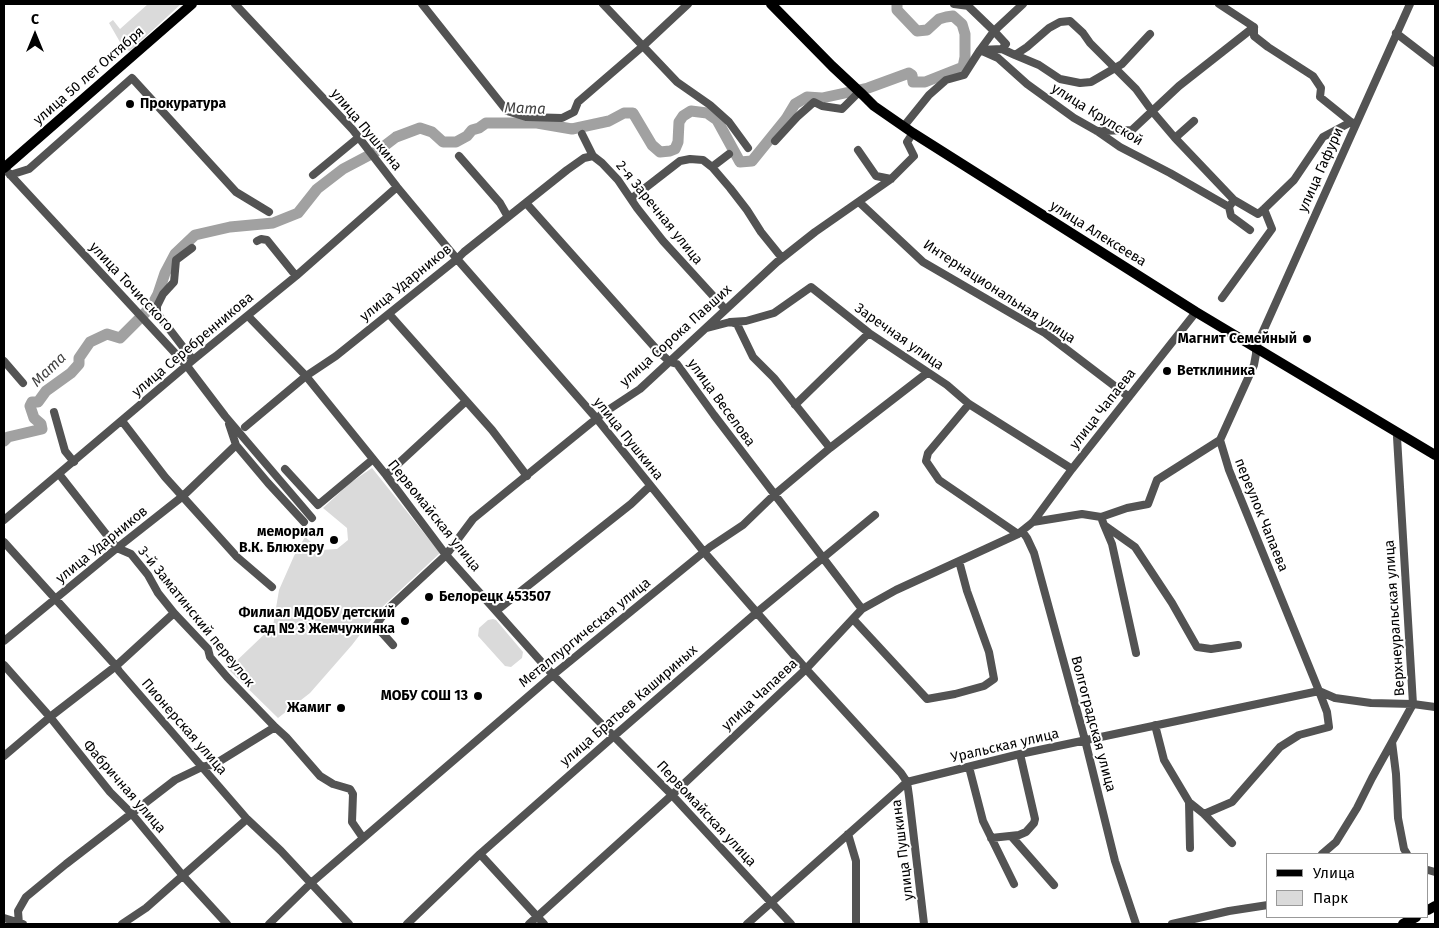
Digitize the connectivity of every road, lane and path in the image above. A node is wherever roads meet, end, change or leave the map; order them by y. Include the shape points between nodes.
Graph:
1 (192, 4) edge
2 (234, 4) edge
3 (422, 4) edge
4 (603, 4) edge
5 (688, 4) edge
6 (771, 4) edge
7 (954, 4) edge
8 (1023, 4) edge
9 (1219, 4) edge
10 (1410, 4) edge
11 (967, 5) edge
12 (1254, 27) junction
13 (994, 31) junction
14 (1396, 33) junction
15 (1150, 34) dead end
16 (643, 46) junction
17 (1002, 49) junction
18 (980, 50) junction
19 (1015, 54) junction
20 (1435, 63) edge
21 (1115, 68) junction
22 (858, 91) junction
23 (1152, 111) junction
24 (1194, 121) dead end
25 (1353, 123) junction
26 (904, 126) junction
27 (1097, 131) junction
28 (913, 133) junction
29 (582, 134) dead end
30 (358, 137) junction
31 (1175, 138) junction
32 (775, 142) dead end
33 (748, 148) dead end
34 (858, 150) dead end
35 (729, 154) dead end
36 (459, 156) dead end
37 (593, 156) junction
38 (712, 167) junction
39 (6, 170) edge
40 (313, 175) dead end
41 (892, 179) junction
42 (397, 188) junction
43 (631, 199) junction
44 (859, 202) junction
45 (526, 203) junction
46 (1231, 204) junction
47 (1264, 210) junction
48 (269, 212) dead end
49 (508, 217) junction
50 (1250, 230) dead end
51 (257, 241) dead end
52 (192, 248) dead end
53 (782, 258) junction
54 (457, 259) junction
55 (296, 276) junction
56 (1222, 298) dead end
57 (726, 309) junction
58 (1196, 312) junction
59 (389, 314) junction
60 (248, 316) junction
61 (730, 322) junction
62 (705, 328) junction
63 (869, 333) junction
64 (1256, 347) junction
65 (4, 361) edge
66 (670, 362) junction
67 (190, 363) junction
68 (927, 373) junction
69 (306, 376) junction
70 (23, 383) dead end
71 (1129, 397) junction
72 (465, 402) junction
73 (794, 404) junction
74 (969, 404) junction
75 (54, 412) dead end
76 (225, 416) junction
77 (597, 419) junction
78 (122, 421) junction
79 (245, 427) dead end
80 (1399, 433) junction
81 (1220, 440) junction
82 (236, 445) junction
83 (830, 448) junction
84 (1435, 455) edge
85 (372, 460) junction
86 (74, 462) junction
87 (285, 469) dead end
88 (1072, 469) junction
89 (59, 474) junction
90 (386, 475) junction
91 (527, 476) junction
92 (650, 486) junction
93 (774, 495) junction
94 (183, 496) junction
95 (875, 515) dead end
96 (1101, 517) junction
97 (4, 520) edge
98 (1033, 522) junction
99 (1104, 525) junction
100 (1020, 533) junction
101 (4, 542) edge
102 (117, 548) junction
103 (704, 552) junction
104 (446, 555) junction
105 (822, 558) junction
106 (959, 560) junction
107 (272, 587) dead end
108 (56, 599) junction
109 (862, 609) junction
110 (496, 611) junction
111 (756, 613) junction
112 (174, 614) junction
113 (853, 619) junction
114 (4, 641) edge
115 (393, 645) dead end
116 (1238, 645) dead end
117 (1136, 653) dead end
118 (4, 665) edge
119 (116, 666) junction
120 (806, 669) junction
121 (553, 675) junction
122 (1319, 691) junction
123 (1414, 704) junction
124 (1435, 707) edge
125 (50, 717) junction
126 (1155, 725) junction
127 (275, 728) junction
128 (614, 736) junction
129 (1085, 740) junction
130 (1392, 742) junction
131 (1020, 754) junction
132 (4, 756) edge
133 (202, 767) junction
134 (969, 767) junction
135 (907, 782) junction
136 (672, 795) junction
137 (1189, 802) junction
138 (132, 814) junction
139 (1204, 814) junction
140 (247, 819) junction
141 (848, 834) junction
142 (1012, 837) junction
143 (363, 838) junction
144 (991, 838) junction
145 (1232, 843) dead end
146 (1190, 848) dead end
147 (1323, 853) edge
148 (1406, 853) edge
149 (480, 854) junction
150 (184, 877) junction
151 (311, 882) junction
152 (1014, 884) dead end
153 (1054, 885) dead end
154 (772, 902) junction
155 (1266, 905) edge
156 (537, 916) junction
157 (4, 918) edge
158 (276, 918) junction
159 (1414, 918) edge
160 (128, 923) edge
161 (21, 924) edge
162 (227, 924) edge
163 (269, 924) edge
164 (282, 924) edge
165 (349, 924) edge
166 (407, 924) edge
167 (528, 924) edge
168 (544, 924) edge
169 (747, 924) edge
170 (791, 924) edge
171 (856, 924) edge
172 (924, 924) edge
173 (1136, 924) edge
174 (1172, 924) edge
175 (1403, 924) edge

1 - 39 main road, улица 50 лет Октября
2 - 30 street, улица Пушкина
3 - 16 street via 507,111 526,117 562,118 574,112 578,102
4 - 16 street
5 - 16 street
6 - 22 main road, улица Алексеева
7 - 11 street
8 - 13 street
9 - 12 street
10 - 14 street, улица Гафури
11 - 13 street
12 - 23 street
12 - 25 street via 1254,36 1313,76 1321,88 1320,97
13 - 17 street via 1006,44
13 - 18 street
14 - 20 street
14 - 25 street, улица Гафури
15 - 21 street
16 - 33 street via 677,82 729,122
17 - 18 street
17 - 19 street
18 - 26 street via 964,75 946,80
18 - 27 street, улица Крупской via 998,58 1035,90
19 - 21 street via 1060,79 1080,83 1091,82
19 - 21 street via 1049,28 1066,20 1083,33
21 - 23 street
22 - 26 main road, улица Алексеева
22 - 32 street via 842,109 814,102
23 - 27 street via 1132,130
23 - 31 street
24 - 31 street
25 - 47 street via 1323,137 1294,180
25 - 64 street, улица Гафури
26 - 28 main road, улица Алексеева
27 - 46 street, улица Крупской via 1120,147
28 - 41 street, улица Сорока Павших via 907,142 914,156
28 - 58 main road, улица Алексеева
29 - 37 street, 2-я Заречная улица
30 - 40 street
30 - 42 street, улица Пушкина
31 - 46 street
34 - 41 street via 876,176
35 - 38 street
36 - 49 street via 500,203
37 - 43 street, 2-я Заречная улица via 618,180
37 - 45 street, улица Ударников via 584,158
38 - 43 street via 703,160 690,158 680,161
38 - 53 street
39 - 48 street via 29,169 132,78 236,192
39 - 67 street, улица Точисского via 146,321
41 - 44 street, улица Сорока Павших
42 - 54 street, улица Пушкина
42 - 55 street, улица Серебренникова
43 - 57 street, 2-я Заречная улица via 662,240
44 - 53 street, улица Сорока Павших
44 - 71 street, Интернациональная улица via 923,262 1045,333
45 - 49 street, улица Ударников
45 - 66 street, улица Веселова
46 - 47 street via 1258,214
46 - 50 street, улица Крупской via 1231,216
47 - 56 street via 1272,229
49 - 54 street, улица Ударников
51 - 55 street via 267,240
52 - 67 street via 176,260 174,282 157,306 157,314
53 - 57 street, улица Сорока Павших
54 - 59 street, улица Ударников
54 - 77 street, улица Пушкина
55 - 60 street, улица Серебренникова
57 - 62 street, улица Сорока Павших
58 - 64 main road, улица Алексеева
58 - 71 street, улица Чапаева
59 - 69 street, улица Ударников
59 - 72 street
60 - 67 street, улица Серебренникова
60 - 69 street, Первомайская улица
61 - 62 street, Заречная улица
61 - 63 street, Заречная улица via 774,313 811,287
61 - 73 street via 737,324 754,357
62 - 66 street, улица Сорока Павших
63 - 68 street, Заречная улица
63 - 73 street
64 - 80 main road, улица Алексеева
64 - 81 street via 1254,365
65 - 70 street
66 - 77 street, улица Сорока Павших via 640,389
66 - 93 street, улица Веселова via 677,364
67 - 76 street, улица Точисского
67 - 78 street, улица Серебренникова
68 - 74 street, Заречная улица
68 - 83 street, Металлургическая улица
69 - 79 street, улица Ударников
69 - 85 street, Первомайская улица
71 - 88 street, улица Чапаева
72 - 90 street
72 - 91 street via 492,430
73 - 83 street
74 - 88 street, Заречная улица
74 - 100 street via 928,453 926,461 939,480
75 - 86 street via 65,451
76 - 82 street
76 - 82 street, улица Точисского via 308,520
77 - 91 street, улица Сорока Павших
77 - 92 street, улица Пушкина
78 - 86 street, улица Серебренникова
78 - 94 street
80 - 84 main road, улица Алексеева
80 - 123 street, Верхнеуральская улица via 1397,447
81 - 96 street via 1158,480 1148,504
81 - 122 street, переулок Чапаева via 1229,470
82 - 94 street, улица Ударников
83 - 93 street, Металлургическая улица
85 - 87 street via 318,505
85 - 90 street, Первомайская улица
86 - 89 street, улица Серебренникова
88 - 98 street, улица Чапаева
89 - 97 street, улица Серебренникова
89 - 102 street, 3-й Заматинский переулок
90 - 104 street, Первомайская улица
91 - 104 street, улица Сорока Павших via 473,519
92 - 103 street, улица Пушкина
92 - 110 street
93 - 103 street, Металлургическая улица via 743,525
93 - 105 street, улица Веселова
94 - 102 street, улица Ударников
94 - 107 street via 237,557
95 - 105 street, улица Братьев Кашириных
96 - 98 street via 1082,514
96 - 99 street
98 - 100 street, улица Чапаева
99 - 116 street via 1135,547 1197,647 1211,649
99 - 117 street via 1112,544
100 - 106 street, улица Чапаева
100 - 129 street, Волгоградская улица via 1034,553
101 - 108 street, Пионерская улица
102 - 108 street, улица Ударников
102 - 112 street, 3-й Заматинский переулок via 132,554
103 - 111 street, улица Пушкина
103 - 121 street, Металлургическая улица
104 - 110 street, Первомайская улица
104 - 115 street, улица Сорока Павших via 390,607 376,626
105 - 109 street, улица Веселова
105 - 111 street, улица Братьев Кашириных
106 - 109 street, улица Чапаева
106 - 113 street via 989,652 994,679 984,686 927,699
108 - 114 street, улица Ударников
108 - 119 street, Пионерская улица
109 - 113 street, улица Чапаева
110 - 121 street, Первомайская улица
111 - 120 street, улица Пушкина
111 - 128 street, улица Братьев Кашириных
112 - 119 street
112 - 127 street, 3-й Заматинский переулок
113 - 120 street, улица Чапаева
118 - 125 street, Фабричная улица
119 - 125 street
119 - 133 street, Пионерская улица
120 - 135 street, улица Пушкина
120 - 136 street, улица Чапаева
121 - 128 street, Первомайская улица
121 - 143 street, Металлургическая улица
122 - 123 street via 1335,698 1371,703
122 - 126 street, Уральская улица
122 - 139 street via 1329,727 1299,735 1280,747 1232,802
123 - 124 street
123 - 130 street, Верхнеуральская улица
125 - 132 street
125 - 138 street, Фабричная улица via 110,792
126 - 129 street, Уральская улица
126 - 137 street via 1164,760
127 - 133 street via 215,764
127 - 143 street, 3-й Заматинский переулок via 286,736 320,776 350,789 353,794 352,822
128 - 136 street, Первомайская улица
128 - 149 street, улица Братьев Кашириных
129 - 131 street, Уральская улица
129 - 173 street, Волгоградская улица via 1115,861
130 - 147 street via 1336,842
130 - 148 street via 1398,818
131 - 134 street, Уральская улица
131 - 142 street via 1035,818 1026,832
133 - 138 street via 175,780
133 - 140 street, Пионерская улица
134 - 135 street, Уральская улица
134 - 144 street via 983,821
135 - 141 street, Уральская улица
135 - 172 street, улица Пушкина
136 - 154 street, Первомайская улица
136 - 156 street, улица Чапаева
137 - 139 street
137 - 146 street
138 - 150 street, Фабричная улица
138 - 161 street via 26,897 18,911
139 - 145 street
140 - 150 street
140 - 151 street, Пионерская улица
141 - 154 street, Уральская улица
141 - 171 street via 856,861
142 - 144 street
142 - 153 street
143 - 151 street, Металлургическая улица
144 - 152 street
149 - 156 street
149 - 166 street, улица Братьев Кашириных
150 - 160 street
150 - 162 street, Фабричная улица
151 - 158 street, Металлургическая улица
151 - 165 street, Пионерская улица
154 - 169 street, Уральская улица
154 - 170 street, Первомайская улица
155 - 174 street
156 - 167 street, улица Чапаева
156 - 168 street
157 - 161 street
158 - 163 street, Металлургическая улица
158 - 164 street
159 - 175 main road

